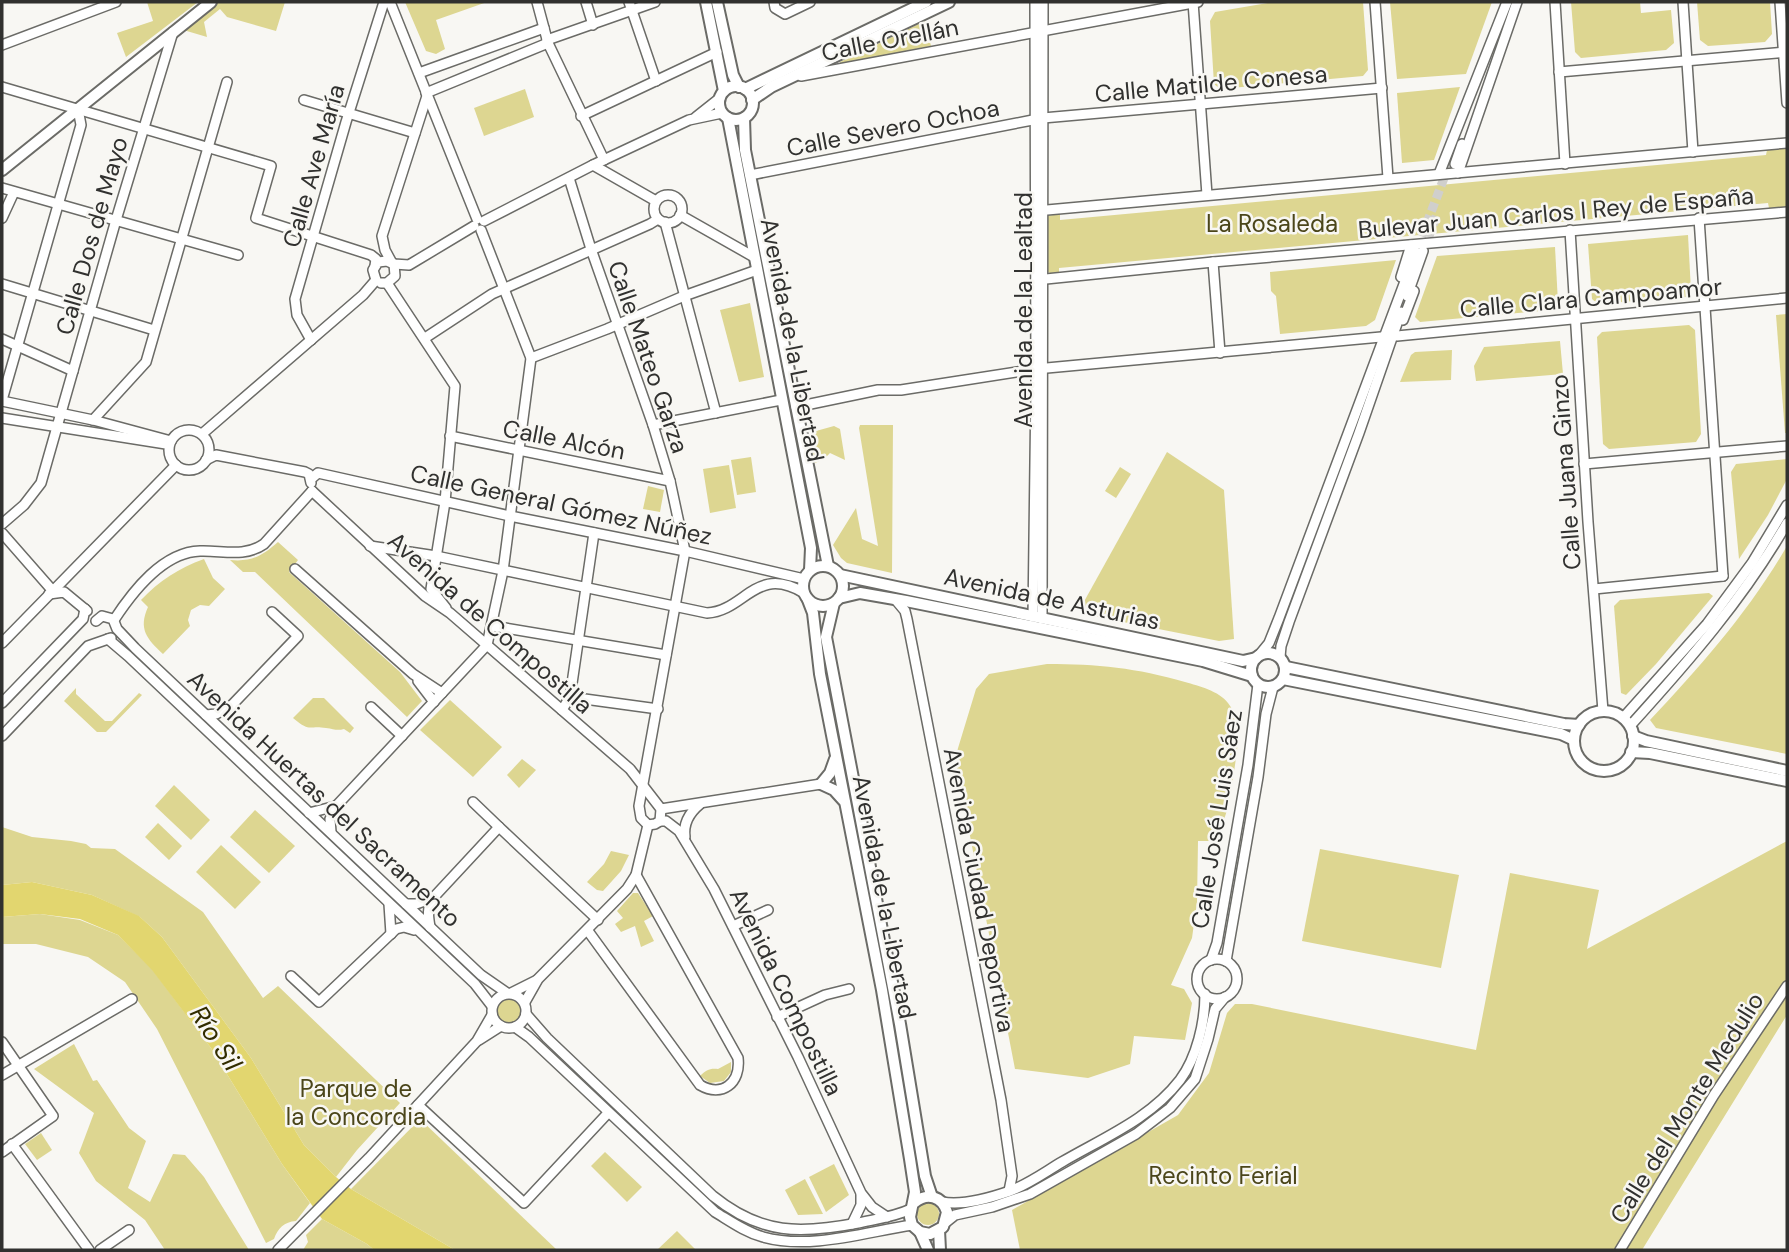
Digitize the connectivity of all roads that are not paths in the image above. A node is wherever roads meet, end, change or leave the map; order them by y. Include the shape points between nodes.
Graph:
1 (116, 2) edge
2 (211, 2) edge
3 (384, 2) edge
4 (390, 2) edge
5 (537, 2) edge
6 (586, 2) edge
7 (655, 2) edge
8 (706, 2) edge
9 (717, 2) edge
10 (774, 2) edge
11 (810, 2) edge
12 (926, 2) edge
13 (949, 2) edge
14 (1035, 2) edge
15 (1043, 2) edge
16 (1195, 2) edge
17 (1375, 2) edge
18 (1507, 2) edge
19 (1517, 2) edge
20 (1555, 2) edge
21 (1683, 2) edge
22 (1780, 2) edge
23 (630, 6) edge
24 (593, 25) junction
25 (1503, 27) junction
26 (544, 28) junction
27 (1039, 31) junction
28 (173, 32) junction
29 (521, 36) junction
30 (548, 41) junction
31 (2, 45) edge
32 (154, 47) junction
33 (525, 52) junction
34 (717, 52) junction
35 (1786, 52) edge
36 (166, 55) junction
37 (1687, 61) junction
38 (440, 65) junction
39 (1559, 72) junction
40 (419, 73) junction
41 (793, 78) junction
42 (656, 81) junction
43 (227, 82) dead end
44 (446, 85) junction
45 (2, 87) edge
46 (742, 88) junction
47 (1382, 88) junction
48 (427, 95) junction
49 (722, 95) junction
50 (304, 100) dead end
51 (752, 100) junction
52 (1787, 103) edge
53 (1200, 104) junction
54 (78, 108) junction
55 (348, 114) junction
56 (581, 116) junction
57 (725, 116) junction
58 (695, 118) junction
59 (744, 118) junction
60 (1039, 118) junction
61 (144, 129) junction
62 (415, 133) junction
63 (1787, 143) edge
64 (207, 148) junction
65 (1693, 152) junction
66 (604, 160) junction
67 (1564, 164) junction
68 (593, 165) junction
69 (1454, 168) junction
70 (2, 170) edge
71 (1439, 174) junction
72 (750, 175) junction
73 (569, 178) junction
74 (1388, 178) junction
75 (2, 188) edge
76 (14, 192) junction
77 (1207, 195) junction
78 (656, 201) junction
79 (59, 204) junction
80 (1039, 210) junction
81 (1787, 212) edge
82 (680, 215) junction
83 (2, 218) edge
84 (1699, 218) junction
85 (116, 220) junction
86 (661, 220) junction
87 (479, 224) junction
88 (1570, 230) junction
89 (314, 235) junction
90 (180, 239) junction
91 (1432, 243) junction
92 (591, 249) junction
93 (1417, 250) junction
94 (237, 255) dead end
95 (754, 257) junction
96 (1213, 262) junction
97 (393, 263) junction
98 (375, 266) junction
99 (757, 270) junction
100 (376, 280) junction
101 (1039, 280) junction
102 (387, 283) junction
103 (2, 284) edge
104 (505, 288) junction
105 (33, 293) junction
106 (684, 296) junction
107 (1787, 298) edge
108 (1704, 307) junction
109 (90, 312) junction
110 (1575, 319) junction
111 (617, 324) junction
112 (154, 330) junction
113 (1397, 336) junction
114 (1381, 337) junction
115 (425, 338) junction
116 (2, 339) edge
117 (311, 340) junction
118 (17, 345) junction
119 (1220, 353) junction
120 (531, 358) junction
121 (1377, 366) junction
122 (1040, 369) junction
123 (73, 370) junction
124 (2, 400) edge
125 (781, 400) junction
126 (796, 407) junction
127 (61, 414) junction
128 (716, 414) junction
129 (2, 418) edge
130 (93, 420) junction
131 (653, 425) junction
132 (57, 428) junction
133 (202, 435) junction
134 (450, 436) junction
135 (170, 443) junction
136 (1787, 446) edge
137 (518, 451) junction
138 (1714, 452) junction
139 (206, 461) junction
140 (1584, 464) junction
141 (176, 465) junction
142 (311, 479) junction
143 (670, 481) junction
144 (312, 491) junction
145 (445, 502) junction
146 (1787, 505) edge
147 (510, 516) junction
148 (2, 523) edge
149 (1787, 523) edge
150 (2, 533) edge
151 (594, 533) junction
152 (370, 546) junction
153 (685, 551) junction
154 (436, 556) junction
155 (828, 566) junction
156 (295, 569) dead end
157 (503, 571) junction
158 (807, 574) junction
159 (840, 575) junction
160 (1723, 576) junction
161 (586, 589) junction
162 (1594, 589) junction
163 (1732, 589) junction
164 (52, 591) junction
165 (806, 596) junction
166 (895, 599) junction
167 (836, 600) junction
168 (919, 604) junction
169 (674, 607) junction
170 (272, 612) dead end
171 (450, 613) junction
172 (94, 617) junction
173 (1038, 618) junction
174 (908, 623) junction
175 (116, 625) junction
176 (493, 626) junction
177 (106, 639) junction
178 (578, 639) junction
179 (2, 643) edge
180 (487, 645) junction
181 (666, 655) junction
182 (1258, 656) junction
183 (1283, 668) junction
184 (413, 674) junction
185 (1255, 680) junction
186 (1273, 687) junction
187 (442, 693) junction
188 (570, 697) junction
189 (434, 702) junction
190 (2, 703) edge
191 (232, 705) junction
192 (372, 707) dead end
193 (562, 709) junction
194 (657, 709) junction
195 (1603, 711) junction
196 (206, 715) junction
197 (1579, 725) junction
198 (1629, 727) junction
199 (224, 732) junction
200 (2, 736) edge
201 (402, 736) junction
202 (1574, 740) junction
203 (1632, 752) junction
204 (835, 755) junction
205 (646, 764) junction
206 (630, 769) junction
207 (1787, 771) edge
208 (1787, 781) edge
209 (642, 784) junction
210 (821, 785) junction
211 (473, 802) dead end
212 (845, 802) junction
213 (700, 804) junction
214 (338, 805) junction
215 (661, 812) junction
216 (309, 813) junction
217 (640, 814) junction
218 (648, 825) junction
219 (499, 827) junction
220 (331, 832) junction
221 (685, 839) junction
222 (636, 875) junction
223 (433, 898) junction
224 (876, 900) junction
225 (863, 902) junction
226 (389, 904) junction
227 (406, 904) junction
228 (768, 910) dead end
229 (598, 920) junction
230 (733, 926) junction
231 (430, 927) junction
232 (588, 931) junction
233 (419, 932) junction
234 (391, 934) junction
235 (1211, 960) junction
236 (1226, 961) junction
237 (291, 976) dead end
238 (538, 979) junction
239 (1787, 986) edge
240 (849, 989) dead end
241 (509, 993) junction
242 (1205, 994) junction
243 (1224, 997) junction
244 (132, 999) dead end
245 (525, 1002) junction
246 (492, 1011) junction
247 (526, 1014) junction
248 (777, 1017) junction
249 (501, 1026) junction
250 (514, 1027) junction
251 (477, 1041) junction
252 (2, 1042) edge
253 (18, 1064) junction
254 (2, 1075) edge
255 (418, 1105) junction
256 (608, 1113) junction
257 (12, 1144) junction
258 (2, 1152) edge
259 (1011, 1165) junction
260 (1031, 1181) junction
261 (1009, 1191) junction
262 (861, 1193) junction
263 (937, 1199) junction
264 (913, 1206) junction
265 (887, 1217) junction
266 (852, 1224) junction
267 (942, 1227) junction
268 (916, 1228) junction
269 (129, 1230) dead end
270 (89, 1250) edge
271 (100, 1250) edge
272 (278, 1250) edge
273 (928, 1250) edge
274 (940, 1250) edge
275 (1620, 1250) edge

1 - 31 street
2 - 28 main road
3 - 55 street, Calle Ave María
4 - 40 street
5 - 26 street
6 - 24 street
7 - 23 street
8 - 34 main road
9 - 46 main road via 733,75
10 - 11 street via 785,14
12 - 46 main road
13 - 41 main road
14 - 27 street, Avenida de la Lealtad
15 - 27 street, Avenida de la Lealtad
16 - 27 street, Calle Orellán
16 - 53 street
17 - 47 street
18 - 25 street
19 - 25 street
20 - 39 street
21 - 37 street
22 - 35 street
23 - 24 street
23 - 42 street
24 - 30 street
25 - 69 street
25 - 71 street
26 - 29 street
26 - 30 street
27 - 41 street, Calle Orellán
27 - 60 street, Avenida de la Lealtad
28 - 32 main road
28 - 36 street, Calle Dos de Mayo
29 - 33 street via 530,42
29 - 38 street
30 - 33 street
30 - 56 street
32 - 36 street
32 - 54 main road
33 - 44 street
34 - 42 street
34 - 49 main road
35 - 37 street
35 - 52 street
36 - 61 street, Calle Dos de Mayo
37 - 39 street
37 - 65 street
38 - 40 street
38 - 44 street via 437,75
39 - 67 street
40 - 48 street
41 - 51 main road
42 - 56 street
43 - 64 street
44 - 48 street
45 - 54 street
46 - 49 main road via 732,87
46 - 51 main road
47 - 53 street, Calle Matilde Conesa
47 - 74 street
48 - 62 street
48 - 87 street
49 - 57 main road
49 - 58 street
50 - 55 street
51 - 59 main road via 751,111
53 - 60 street, Calle Matilde Conesa
53 - 77 street
54 - 61 street
54 - 70 main road
54 - 79 street via 81,125
55 - 62 street
55 - 89 street, Calle Ave María
56 - 66 street
57 - 58 street
57 - 59 main road
57 - 95 main road, Avenida de la Libertad
58 - 66 street
59 - 72 main road, Avenida de la Libertad
60 - 72 street, Calle Severo Ochoa
60 - 80 street, Avenida de la Lealtad
61 - 64 street
61 - 85 street, Calle Dos de Mayo
62 - 97 street via 382,236
63 - 65 street, Bulevar Juan Carlos I Rey de España
64 - 89 street via 271,166 256,218
64 - 90 street
65 - 67 street, Bulevar Juan Carlos I Rey de España
66 - 68 street
67 - 69 street, Bulevar Juan Carlos I Rey de España
68 - 73 street
68 - 78 street
69 - 71 street, Bulevar Juan Carlos I Rey de España
71 - 74 street, Bulevar Juan Carlos I Rey de España
72 - 126 main road, Avenida de la Libertad
73 - 87 street
73 - 92 street, Calle Mateo Garza
74 - 77 street, Bulevar Juan Carlos I Rey de España
75 - 76 street
76 - 79 street
76 - 83 street
77 - 80 street, Bulevar Juan Carlos I Rey de España
78 - 82 street via 675,197 682,207
78 - 86 street via 654,210
79 - 85 street
79 - 105 street
80 - 101 street, Avenida de la Lealtad
81 - 84 street, Bulevar Juan Carlos I Rey de España
82 - 86 street via 676,221
82 - 95 street
84 - 88 street, Bulevar Juan Carlos I Rey de España
84 - 108 street
85 - 90 street
85 - 109 street, Calle Dos de Mayo
86 - 92 street
86 - 106 street
87 - 97 street via 418,261
87 - 104 street
88 - 91 street, Bulevar Juan Carlos I Rey de España
88 - 110 street, Calle Juana Ginzo
89 - 98 street via 371,255
89 - 117 street, Calle Ave María via 295,299 297,315
90 - 94 street
90 - 112 street
91 - 93 street, Bulevar Juan Carlos I Rey de España
91 - 113 street
92 - 104 street
92 - 111 street, Calle Mateo Garza
93 - 96 street, Bulevar Juan Carlos I Rey de España
93 - 114 street
93 - 121 street
95 - 99 main road, Avenida de la Libertad
96 - 101 street, Bulevar Juan Carlos I Rey de España
96 - 119 street
97 - 98 street via 383,260
97 - 102 street via 395,276
98 - 100 street
99 - 106 street
99 - 125 main road, Avenida de la Libertad
100 - 102 street
100 - 117 street
101 - 122 street, Avenida de la Lealtad
102 - 115 street
103 - 105 street
104 - 115 street
104 - 120 street
105 - 109 street
105 - 118 street
106 - 111 street
106 - 128 street
107 - 108 street, Calle Clara Campoamor
108 - 110 street, Calle Clara Campoamor
108 - 138 street
109 - 112 street
109 - 123 street, Calle Dos de Mayo
110 - 113 street, Calle Clara Campoamor
110 - 140 street, Calle Juana Ginzo
111 - 120 street
111 - 131 street, Calle Mateo Garza
112 - 130 street via 146,362
113 - 121 street
114 - 119 street
114 - 121 street
115 - 134 street via 455,386
116 - 118 street
117 - 133 street
118 - 123 street
118 - 124 street
119 - 122 street
120 - 137 street
121 - 182 street via 1269,643
121 - 183 street via 1281,646
122 - 126 street, Avenida de la Lealtad via 878,390
122 - 173 street, Avenida de la Lealtad
123 - 127 street, Calle Dos de Mayo
124 - 127 street
125 - 128 street
125 - 158 main road, Avenida de la Libertad via 811,548
126 - 155 main road, Avenida de la Libertad
127 - 130 street
127 - 132 street, Calle Dos de Mayo
128 - 131 street
129 - 132 street
130 - 135 street
131 - 143 street, Calle Mateo Garza
132 - 135 street
132 - 148 street, Calle Dos de Mayo via 41,483
133 - 135 street via 187,429
133 - 139 street via 209,446
134 - 137 street, Calle Alcón
134 - 145 street
135 - 141 street via 170,457
136 - 138 street
137 - 143 street, Calle Alcón
137 - 147 street
138 - 140 street
138 - 160 street
139 - 141 street via 189,470
139 - 142 street, Calle General Gómez Núñez via 216,455 305,472
140 - 162 street, Calle Juana Ginzo
141 - 164 street
142 - 144 street
142 - 145 street, Calle General Gómez Núñez via 318,473
143 - 153 street, Calle Mateo Garza
144 - 152 street, Avenida de Compostilla
144 - 175 street via 256,550 199,551 159,568 132,596
145 - 147 street, Calle General Gómez Núñez
145 - 154 street
146 - 163 street
147 - 151 street, Calle General Gómez Núñez
147 - 157 street
149 - 198 street via 1715,629
150 - 164 street
151 - 153 street, Calle General Gómez Núñez
151 - 161 street
152 - 154 street
152 - 171 street, Avenida de Compostilla
153 - 158 street, Calle General Gómez Núñez
153 - 169 street
154 - 157 street
154 - 171 street via 432,589
155 - 158 main road
155 - 159 main road
156 - 184 street
157 - 161 street
157 - 176 street
158 - 165 main road
159 - 167 main road via 843,584
159 - 173 main road, Avenida de Asturias
160 - 162 street
160 - 163 street
161 - 169 street
161 - 178 street
162 - 195 street, Calle Juana Ginzo
163 - 198 street
164 - 172 street via 64,592
164 - 172 street via 67,587
164 - 179 street
165 - 167 main road via 821,606
165 - 169 street via 789,586 768,583 720,612
165 - 204 main road, Avenida de la Libertad via 813,613
166 - 167 main road, Avenida de Asturias via 860,593
166 - 168 main road, Avenida de Asturias
166 - 174 street, Avenida Ciudad Deportiva
167 - 224 main road, Avenida de la Libertad via 826,637
168 - 174 street via 912,608
168 - 185 main road, Avenida de Asturias via 1203,661
169 - 181 street
170 - 191 street via 298,636
171 - 180 street, Avenida de Compostilla
172 - 175 street via 109,617
172 - 177 street via 95,633
172 - 190 street via 77,624
173 - 182 main road, Avenida de Asturias via 1243,661
174 - 259 street, Avenida Ciudad Deportiva
175 - 177 street via 114,636
175 - 196 street, Avenida Huertas del Sacramento
176 - 178 street
176 - 180 street
177 - 200 street via 83,651
177 - 226 street, Avenida Huertas del Sacramento
178 - 181 street
178 - 188 street
180 - 187 street
180 - 193 street, Avenida de Compostilla
181 - 194 street
182 - 183 main road via 1270,653
182 - 185 main road via 1251,666
183 - 186 main road
183 - 197 main road
183 - 202 main road via 1561,733
184 - 187 street
184 - 189 street
185 - 186 main road
185 - 235 street, Calle José Luis Sáez via 1242,799
186 - 236 street, Calle José Luis Sáez
187 - 189 street
188 - 193 street
188 - 194 street
189 - 201 street
191 - 196 street
191 - 199 street
192 - 201 street
193 - 206 street, Avenida de Compostilla
194 - 205 street
195 - 197 main road via 1589,715
195 - 198 main road via 1614,713
196 - 199 street, Avenida Huertas del Sacramento
197 - 202 main road
198 - 203 main road
198 - 207 main road via 1646,741
199 - 216 street, Avenida Huertas del Sacramento
201 - 214 street
202 - 203 main road via 1582,761 1597,770 1622,765
203 - 208 main road
204 - 210 main road
204 - 212 main road, Avenida de la Libertad
205 - 206 street
205 - 209 street
206 - 209 street, Avenida de Compostilla
209 - 215 street, Avenida de Compostilla
209 - 217 street
210 - 212 main road
210 - 213 street
211 - 219 street
212 - 225 main road, Avenida de la Libertad
213 - 215 street
213 - 221 street via 688,818
214 - 216 street
214 - 220 street via 330,818
215 - 217 street via 648,804
215 - 218 street via 655,824
215 - 221 street, Avenida Compostilla
216 - 220 street, Avenida Huertas del Sacramento
217 - 218 street
218 - 222 street
219 - 223 street
219 - 229 street
220 - 227 street, Avenida Huertas del Sacramento
221 - 230 street, Avenida Compostilla
222 - 229 street
222 - 232 street via 738,1058 733,1084 721,1090 700,1085
223 - 227 street
223 - 231 street
224 - 225 main road
224 - 263 main road, Avenida de la Libertad via 925,1177
225 - 264 main road, Avenida de la Libertad via 882,990 915,1192
226 - 233 street, Avenida Huertas del Sacramento
226 - 234 street
227 - 231 street, Avenida Huertas del Sacramento
228 - 230 street
229 - 232 street
230 - 248 street, Avenida Compostilla
231 - 241 street, Avenida Huertas del Sacramento via 481,975
232 - 238 street
233 - 234 street via 404,927
233 - 246 street, Avenida Huertas del Sacramento via 475,984
234 - 237 street via 318,1002
235 - 236 street
235 - 242 street via 1197,977
236 - 243 street via 1236,972 1237,983
238 - 241 street
238 - 245 street
239 - 275 street, Calle del Monte Medulio
240 - 248 street
241 - 245 street
241 - 246 street via 500,996
242 - 243 street
242 - 260 street via 1202,1025 1189,1068 1163,1099
243 - 267 street via 1214,1009 1195,1079 1170,1108 1136,1134 1030,1194 956,1216
244 - 253 street
245 - 247 street
246 - 249 street
246 - 251 street
247 - 250 street
247 - 266 street via 725,1206 770,1227 795,1231
248 - 262 street, Avenida Compostilla
249 - 250 street
249 - 251 street
250 - 256 street
251 - 255 street
252 - 253 street
253 - 254 street
253 - 257 street via 53,1116
255 - 256 street via 524,1203
255 - 272 street
256 - 268 street via 715,1212 742,1229 803,1241
257 - 258 street
257 - 270 street
259 - 260 street
259 - 261 street, Avenida Ciudad Deportiva
260 - 261 street
261 - 263 street via 966,1203
262 - 265 street, Avenida Compostilla via 872,1208
262 - 266 street
263 - 264 main road via 926,1196
263 - 267 main road via 947,1212
264 - 265 street
264 - 268 main road
265 - 266 street
267 - 268 main road via 930,1234
267 - 274 main road
268 - 273 main road
269 - 271 street

